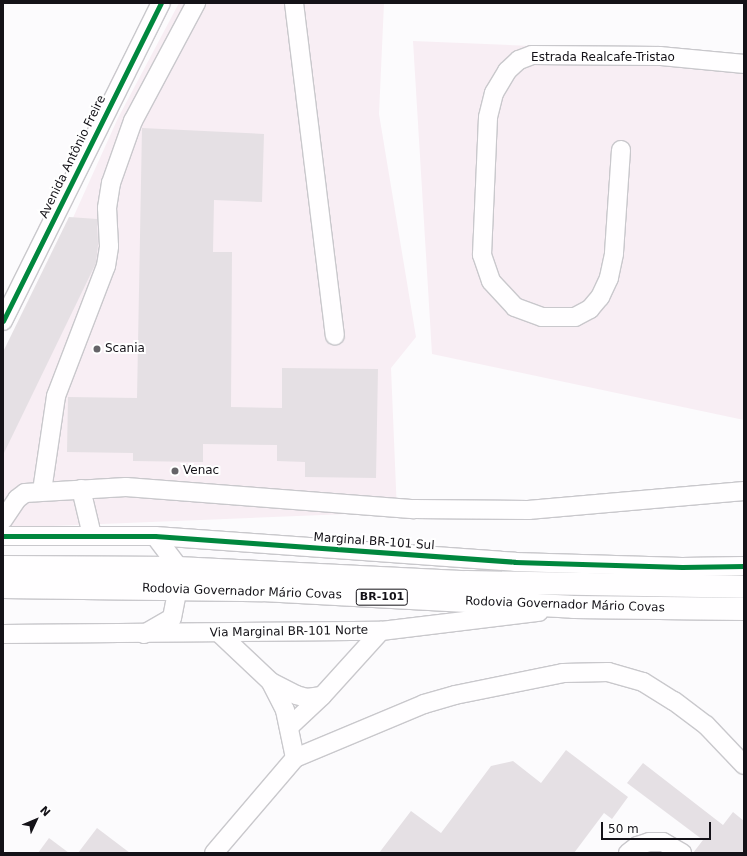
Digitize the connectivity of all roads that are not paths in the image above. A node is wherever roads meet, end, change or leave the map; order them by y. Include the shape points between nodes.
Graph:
1 (161, 3) edge
2 (196, 3) edge
3 (294, 3) edge
4 (744, 64) edge
5 (621, 150) dead end
6 (3, 321) edge
7 (335, 335) dead end
8 (81, 489) junction
9 (744, 491) edge
10 (42, 492) junction
11 (3, 520) edge
12 (92, 535) junction
13 (3, 536) edge
14 (154, 536) junction
15 (177, 565) dead end
16 (744, 566) edge
17 (3, 567) edge
18 (3, 587) edge
19 (744, 587) edge
20 (177, 593) dead end
21 (574, 607) junction
22 (744, 609) edge
23 (381, 631) junction
24 (219, 633) junction
25 (3, 634) edge
26 (143, 634) junction
27 (271, 682) junction
28 (322, 696) junction
29 (289, 727) junction
30 (295, 758) junction
31 (744, 765) edge
32 (214, 853) edge
33 (628, 853) edge
34 (682, 853) edge

1 - 6 street, Avenida Antônio Freire
2 - 10 street via 133,121 111,183 106,266 56,396
3 - 7 street
4 - 5 street, Estrada Realcafe-Tristao via 660,56 532,55 519,60 507,70 494,93 488,117 482,254 491,281 515,307 542,317 575,317 590,309 600,298 609,278 614,254
8 - 9 street via 126,487 414,509 528,510 628,499
8 - 10 street
8 - 12 street
10 - 11 street via 25,493 17,499
12 - 13 street, Marginal BR-101 Sul
12 - 14 street, Marginal BR-101 Sul
14 - 15 street
14 - 16 street, Marginal BR-101 Sul via 515,562 682,567
17 - 19 highway, Rodovia Governador Mário Covas / BR-101 via 176,568 466,582
18 - 21 highway, Rodovia Governador Mário Covas / BR-101 via 262,590
20 - 26 street via 172,618
21 - 22 highway, Rodovia Governador Mário Covas / BR-101
21 - 23 street, Via Marginal BR-101 Norte
23 - 24 street, Via Marginal BR-101 Norte
23 - 28 street
24 - 26 street, Via Marginal BR-101 Norte
24 - 27 street
25 - 26 street, Via Marginal BR-101 Norte
27 - 28 street via 306,698
27 - 29 street via 285,710
28 - 29 street
29 - 30 street
30 - 31 street via 424,704 455,695 563,673 608,672 644,682 674,701 706,725
30 - 32 street
33 - 34 street via 637,846 649,842 663,842

